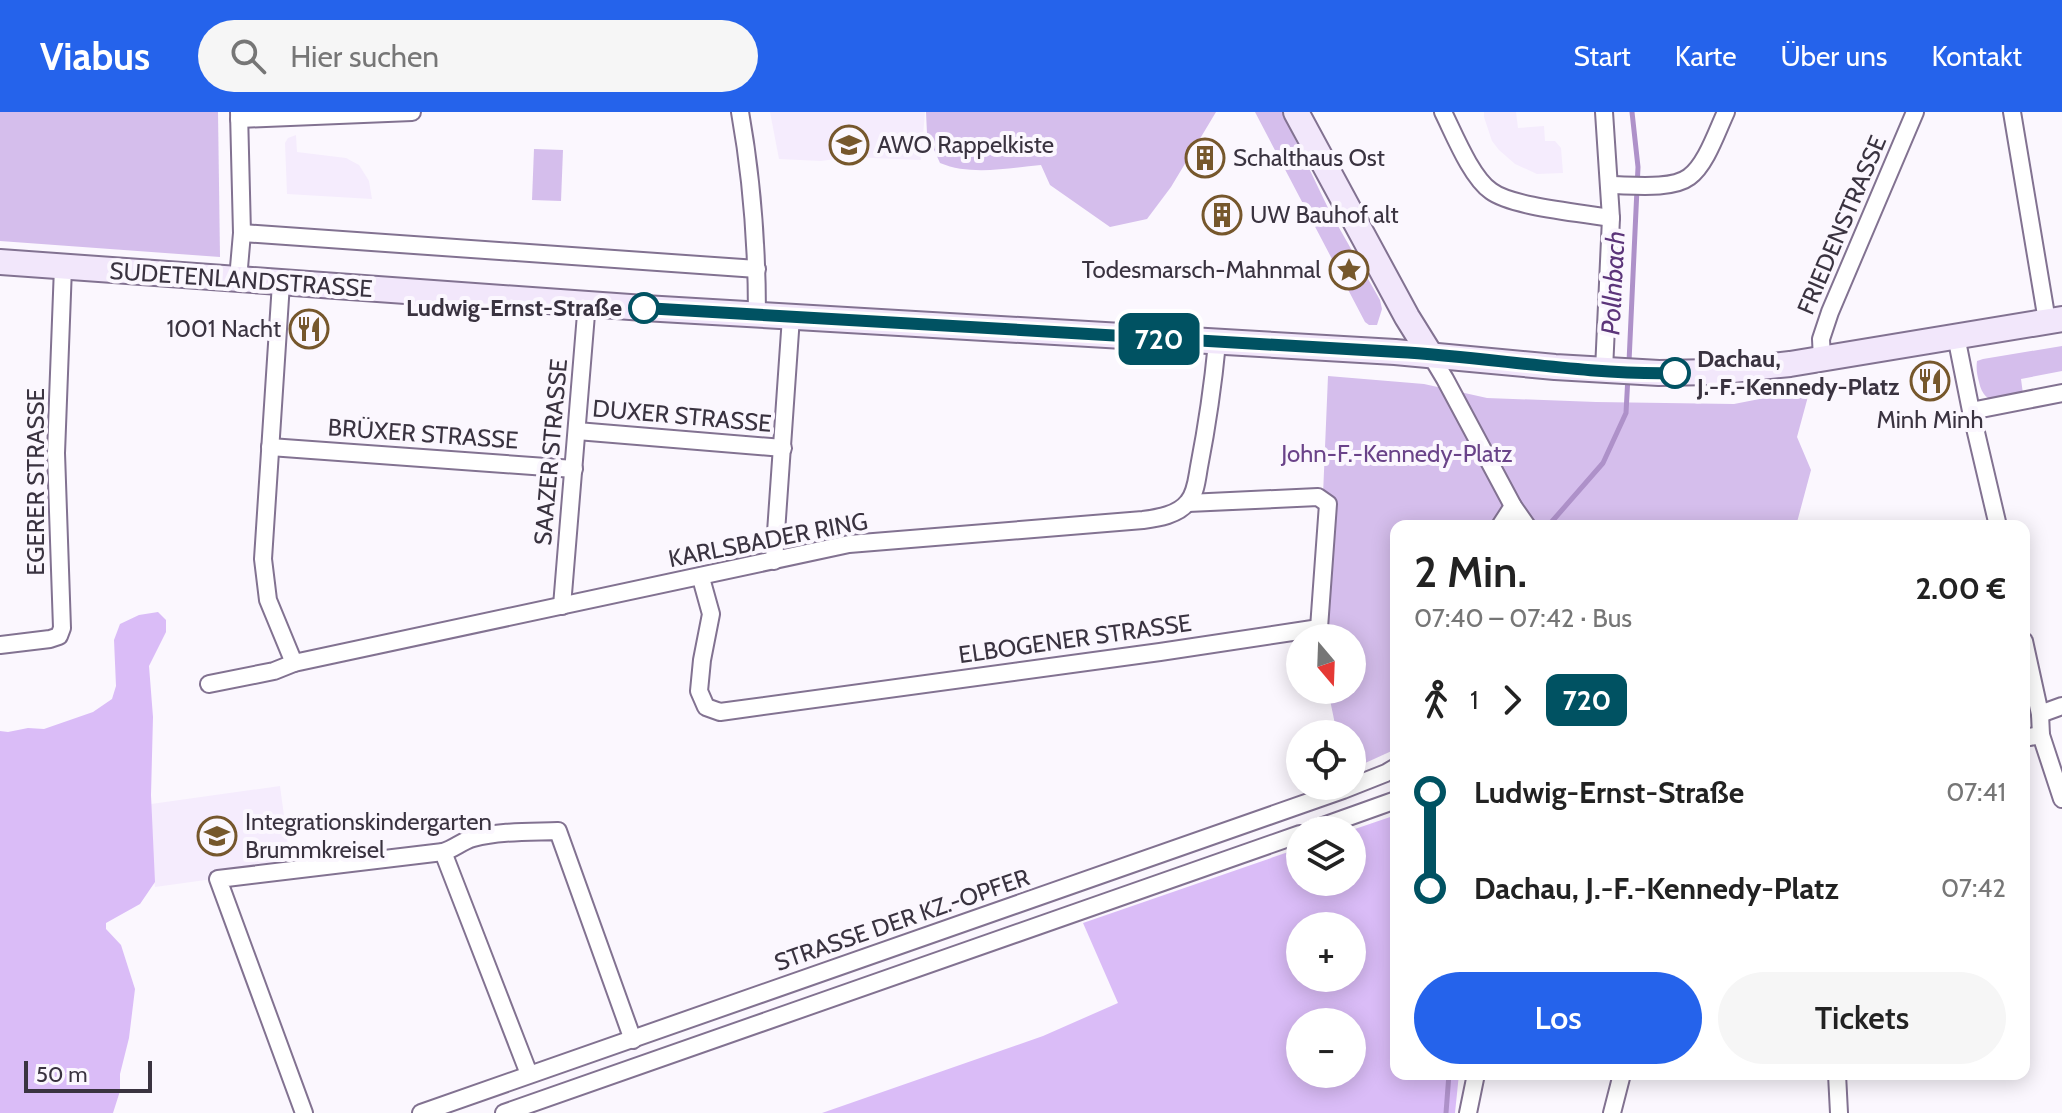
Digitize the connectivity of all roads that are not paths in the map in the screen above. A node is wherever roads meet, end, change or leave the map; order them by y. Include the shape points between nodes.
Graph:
1 (412, 112) edge
2 (740, 112) edge
3 (1296, 112) edge
4 (1443, 112) edge
5 (1604, 112) edge
6 (1726, 112) edge
7 (1915, 112) edge
8 (2012, 112) edge
9 (239, 116) edge
10 (1610, 185) junction
11 (1611, 218) junction
12 (242, 233) junction
13 (0, 262) edge
14 (63, 267) junction
15 (757, 269) junction
16 (238, 279) junction
17 (281, 283) junction
18 (587, 302) junction
19 (757, 315) junction
20 (791, 317) junction
21 (2054, 320) edge
22 (1956, 336) junction
23 (1217, 343) junction
24 (1430, 354) junction
25 (1822, 359) junction
26 (1609, 371) junction
27 (2062, 393) edge
28 (1971, 411) junction
29 (577, 431) junction
30 (270, 447) junction
31 (783, 448) junction
32 (574, 469) junction
33 (1188, 503) junction
34 (1513, 506) junction
35 (1504, 520) edge
36 (1523, 520) edge
37 (1997, 520) edge
38 (774, 561) junction
39 (701, 578) junction
40 (562, 606) junction
41 (0, 645) edge
42 (294, 663) junction
43 (2030, 668) edge
44 (209, 684) dead end
45 (2062, 706) edge
46 (2040, 714) junction
47 (2032, 736) edge
48 (1390, 771) edge
49 (2062, 799) edge
50 (1390, 802) edge
51 (1351, 816) edge
52 (1286, 839) edge
53 (443, 852) junction
54 (633, 1040) junction
55 (529, 1074) junction
56 (1475, 1080) edge
57 (1620, 1080) edge
58 (1837, 1080) edge
59 (304, 1113) edge
60 (421, 1113) edge
61 (504, 1113) edge
62 (1468, 1113) edge
63 (1612, 1113) edge
64 (1839, 1113) edge

1 - 9 street
2 - 15 street via 750,167
3 - 24 street
4 - 11 street via 1471,167 1490,191 1511,202
5 - 10 street
6 - 10 street via 1700,166 1688,178
7 - 25 street, FRIEDENSTRASSE via 1830,312 1821,339
8 - 21 street
9 - 12 street
10 - 11 street
11 - 26 street
12 - 15 street, SUDETENLANDSTRASSE
12 - 16 street
13 - 14 street, SUDETENLANDSTRASSE
14 - 16 street, SUDETENLANDSTRASSE
14 - 41 street, EGERER STRASSE via 56,453 62,628 50,639
15 - 19 street
16 - 17 street, SUDETENLANDSTRASSE
17 - 18 street, SUDETENLANDSTRASSE
17 - 30 street
18 - 19 street, SUDETENLANDSTRASSE
18 - 29 street, SAAZER STRASSE
19 - 20 street, SUDETENLANDSTRASSE
20 - 23 street, SUDETENLANDSTRASSE
20 - 31 street
21 - 22 street, SUDETENLANDSTRASSE
22 - 25 street, SUDETENLANDSTRASSE
22 - 28 street
23 - 24 street, SUDETENLANDSTRASSE
23 - 33 street via 1207,429
24 - 26 street, SUDETENLANDSTRASSE
24 - 34 street
25 - 26 street, SUDETENLANDSTRASSE via 1714,372
27 - 28 street
28 - 37 street
29 - 31 street, DUXER STRASSE
29 - 32 street, SAAZER STRASSE
30 - 32 street, BRÜXER STRASSE
30 - 42 street via 264,580
31 - 38 street
32 - 40 street, SAAZER STRASSE
33 - 38 street, KARLSBADER RING via 1157,518 849,544
33 - 39 street, ELBOGENER STRASSE via 1318,497 1328,504 1319,628 720,712 706,707 699,691 711,614
34 - 35 street
34 - 36 street
38 - 39 street, KARLSBADER RING
39 - 40 street, KARLSBADER RING
40 - 42 street, KARLSBADER RING
42 - 44 street, KARLSBADER RING
43 - 46 street
45 - 46 street
46 - 47 street
47 - 49 street
48 - 54 street, STRASSE DER KZ.-OPFER
50 - 51 street
52 - 61 street
53 - 54 street via 475,838 558,831
53 - 55 street
53 - 59 street via 218,879
54 - 55 street, STRASSE DER KZ.-OPFER
55 - 60 street, STRASSE DER KZ.-OPFER
56 - 62 street
57 - 63 street
58 - 64 street

